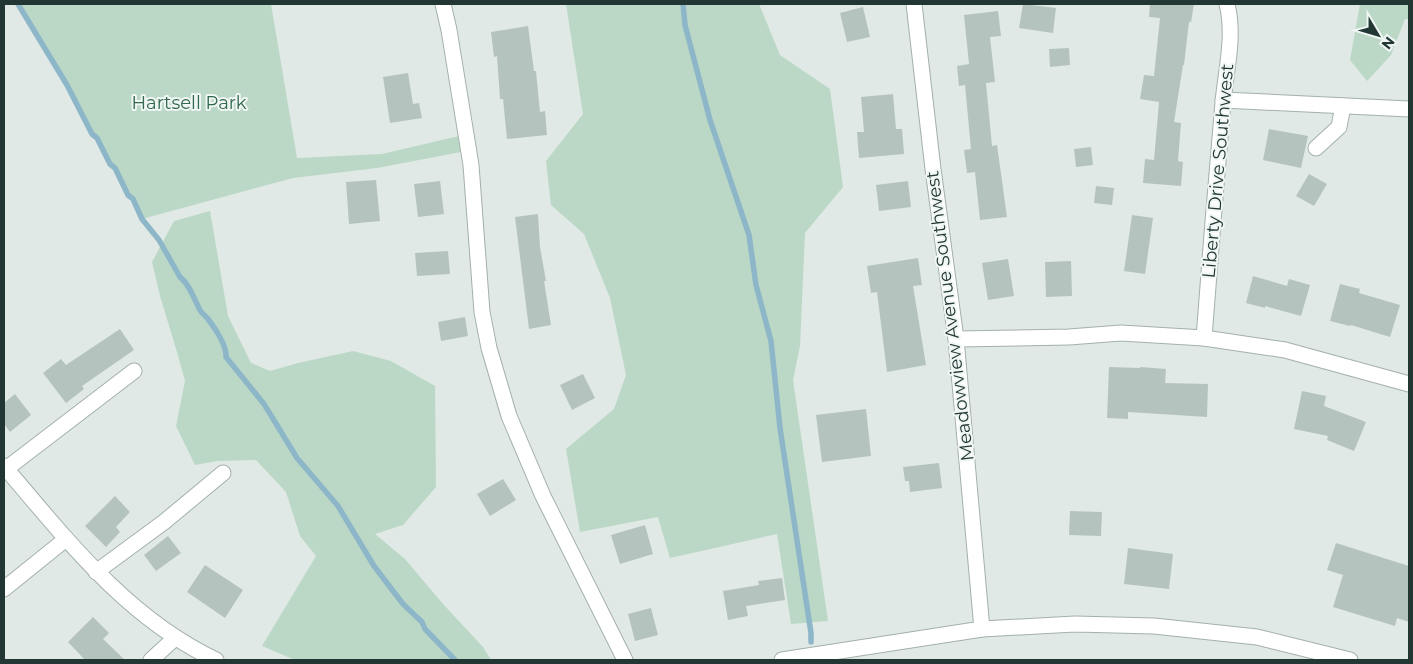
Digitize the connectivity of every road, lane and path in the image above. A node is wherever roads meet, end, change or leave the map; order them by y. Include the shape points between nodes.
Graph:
1 (443, 4) edge
2 (914, 4) edge
3 (1227, 4) edge
4 (1223, 100) junction
5 (1343, 106) junction
6 (1409, 109) edge
7 (1316, 148) dead end
8 (1204, 338) junction
9 (956, 339) junction
10 (134, 371) dead end
11 (1409, 384) edge
12 (5, 467) edge
13 (223, 473) dead end
14 (66, 539) junction
15 (96, 572) junction
16 (4, 589) edge
17 (982, 628) junction
18 (175, 638) junction
19 (156, 658) edge
20 (216, 660) edge
21 (625, 660) edge
22 (782, 660) edge
23 (1350, 660) edge

1 - 21 street via 471,165 482,312 488,348 509,416 543,496
2 - 9 street, Meadowview Avenue Southwest
3 - 4 street, Liberty Drive Southwest via 1230,31
4 - 5 street
4 - 8 street, Liberty Drive Southwest
5 - 6 street
5 - 7 street via 1339,127
8 - 9 street via 1121,333
8 - 11 street via 1286,350
9 - 17 street, Meadowview Avenue Southwest
10 - 12 street
12 - 14 street
13 - 15 street
14 - 15 street
14 - 16 street
15 - 18 street
17 - 22 street
17 - 23 street via 1075,624 1154,626 1257,637
18 - 19 street
18 - 20 street

